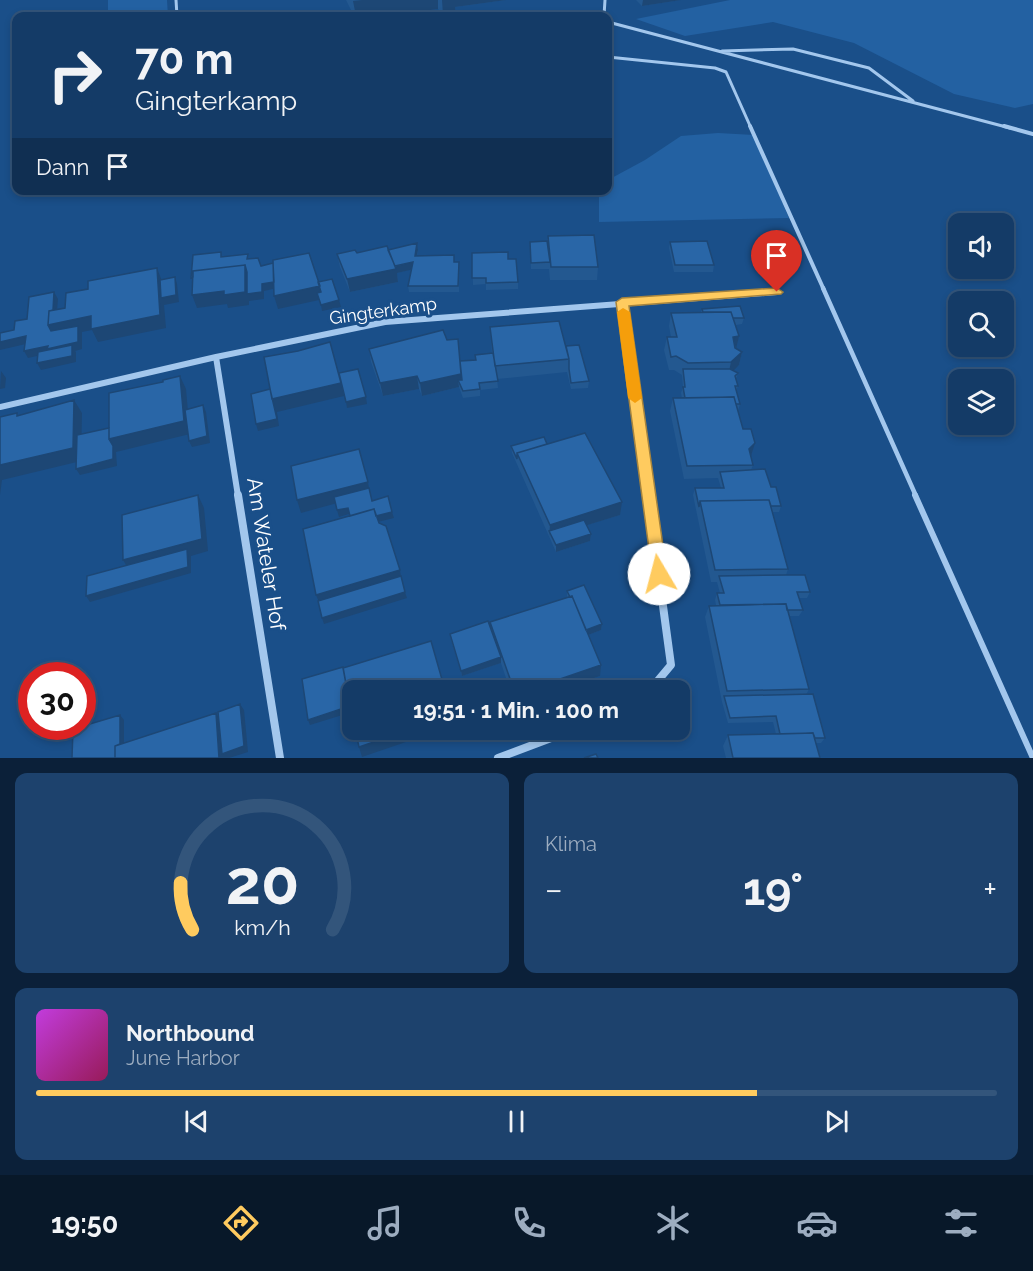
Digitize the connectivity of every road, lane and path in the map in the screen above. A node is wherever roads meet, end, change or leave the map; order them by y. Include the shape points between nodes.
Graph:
1 (612, 23) edge
2 (716, 51) junction
3 (612, 57) edge
4 (915, 103) junction
5 (1033, 134) edge
6 (777, 292) dead end
7 (622, 302) junction
8 (216, 357) junction
9 (0, 407) edge
10 (658, 680) edge
11 (546, 740) edge
12 (280, 758) edge
13 (498, 758) edge
14 (1033, 758) edge

1 - 2 lane
2 - 4 lane
2 - 4 lane via 793,49 869,68
3 - 14 lane via 726,72
4 - 5 lane
6 - 7 street, Gingterkamp
7 - 8 street, Gingterkamp via 385,322
7 - 10 street via 671,665
8 - 9 street, Gingterkamp
8 - 12 street, Am Wateler Hof
11 - 13 street

